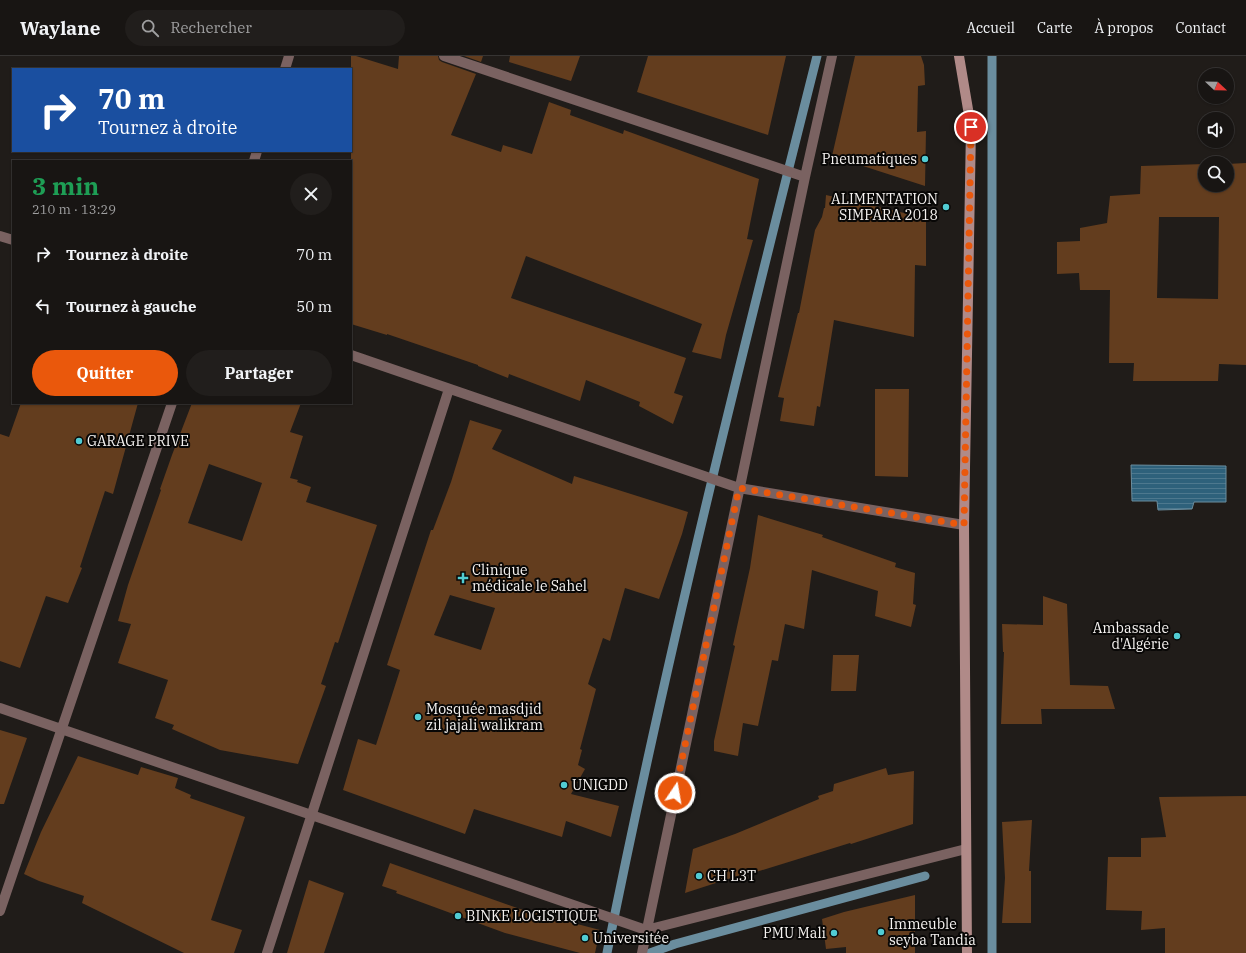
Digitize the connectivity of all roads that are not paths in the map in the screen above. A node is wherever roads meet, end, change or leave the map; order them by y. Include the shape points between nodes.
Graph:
1 (289, 56) edge
2 (444, 56) edge
3 (832, 56) edge
4 (959, 56) edge
5 (285, 68) edge
6 (805, 177) junction
7 (0, 236) edge
8 (12, 240) edge
9 (352, 355) edge
10 (449, 389) junction
11 (172, 404) edge
12 (739, 488) junction
13 (964, 525) junction
14 (0, 708) edge
15 (62, 729) junction
16 (311, 815) junction
17 (966, 849) junction
18 (0, 911) edge
19 (646, 930) junction
20 (267, 953) edge
21 (642, 953) edge
22 (967, 953) edge

1 - 5 street
2 - 6 street
3 - 6 street
4 - 13 street via 971,127
6 - 12 street
7 - 8 street
9 - 10 street
10 - 12 street
10 - 16 street
11 - 15 street
12 - 13 street
12 - 19 street
13 - 17 street
14 - 15 street
15 - 16 street
15 - 18 street
16 - 19 street
16 - 20 street
17 - 19 street
17 - 22 street
19 - 21 street

